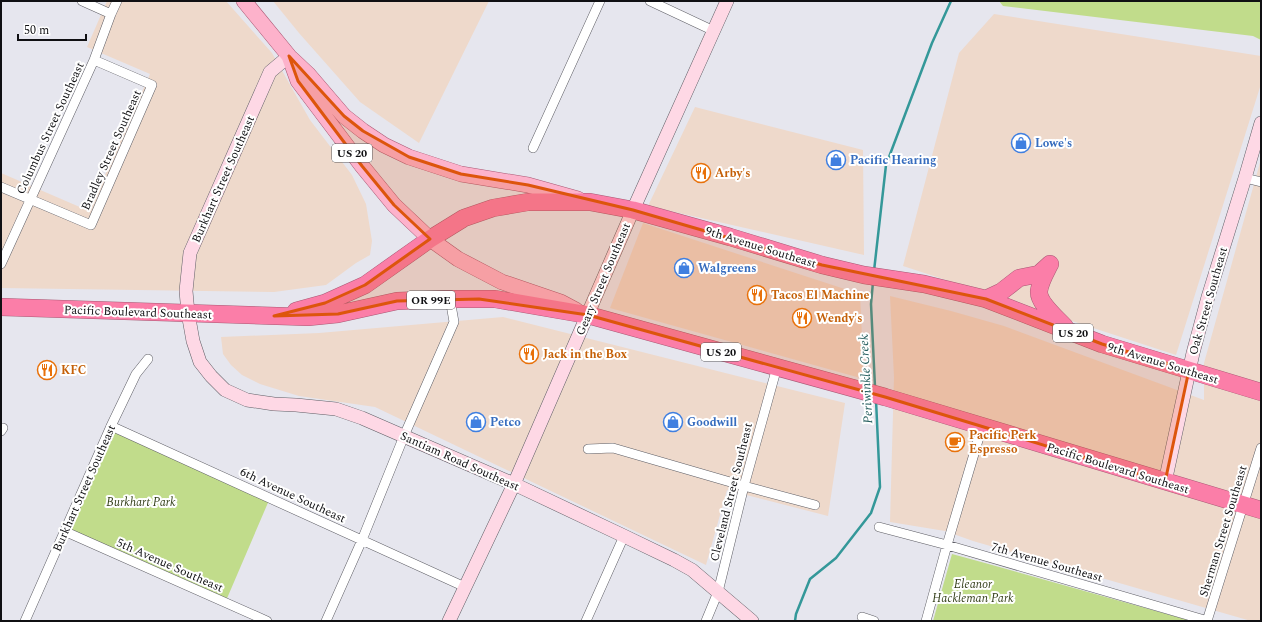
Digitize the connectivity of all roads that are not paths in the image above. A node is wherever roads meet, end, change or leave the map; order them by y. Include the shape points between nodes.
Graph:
1 (82, 1) edge
2 (118, 1) edge
3 (244, 1) edge
4 (600, 1) edge
5 (650, 1) edge
6 (727, 1) edge
7 (111, 14) junction
8 (714, 31) junction
9 (289, 56) junction
10 (94, 60) junction
11 (1261, 123) edge
12 (533, 148) dead end
13 (1245, 178) junction
14 (1261, 182) edge
15 (1, 187) edge
16 (30, 198) junction
17 (590, 202) junction
18 (633, 210) junction
19 (430, 239) junction
20 (1, 264) edge
21 (986, 298) junction
22 (450, 299) junction
23 (1, 307) edge
24 (188, 313) junction
25 (588, 315) junction
26 (274, 316) junction
27 (1070, 331) junction
28 (148, 359) dead end
29 (777, 367) junction
30 (1189, 370) junction
31 (1261, 392) edge
32 (111, 426) junction
33 (982, 427) junction
34 (404, 436) junction
35 (1261, 448) edge
36 (588, 449) dead end
37 (1165, 482) junction
38 (514, 484) junction
39 (744, 486) junction
40 (1244, 505) junction
41 (815, 506) dead end
42 (1261, 510) edge
43 (879, 527) dead end
44 (64, 531) junction
45 (624, 536) junction
46 (362, 540) junction
47 (947, 545) junction
48 (465, 587) junction
49 (718, 592) junction
50 (862, 618) dead end
51 (25, 621) edge
52 (267, 621) edge
53 (326, 621) edge
54 (449, 621) edge
55 (586, 621) edge
56 (706, 621) edge
57 (752, 621) edge
58 (874, 621) edge
59 (926, 621) edge
60 (1207, 621) edge

1 - 7 street
2 - 7 street, Columbus Street Southeast
3 - 9 main road, US 20
4 - 12 street
5 - 8 street
6 - 8 main road, Geary Street Southeast
7 - 10 street, Columbus Street Southeast
8 - 18 main road, Geary Street Southeast
9 - 17 main road, 9th Avenue Southeast / US 20 via 344,116 384,145 409,157 461,174 528,185
9 - 19 main road, US 20 via 298,81 362,166 394,205
9 - 24 main road, Burkhart Street Southeast via 270,72 190,253 186,291
10 - 16 street, Columbus Street Southeast
10 - 16 street, Bradley Street Southeast via 152,85 91,225
11 - 13 main road, Oak Street Southeast
13 - 14 street
13 - 30 main road, Oak Street Southeast via 1208,297
15 - 16 street
16 - 20 street, Columbus Street Southeast
17 - 18 highway, 9th Avenue Southeast / US 20
17 - 19 highway, Pacific Boulevard Southeast / OR 99E via 528,202 493,208 464,218
18 - 21 highway, 9th Avenue Southeast / US 20 via 822,265
18 - 25 main road, Geary Street Southeast
19 - 25 main road, US 20 via 458,260 502,282 561,302
19 - 26 highway, Pacific Boulevard Southeast / OR 99E via 365,285 325,303
21 - 27 highway, 9th Avenue Southeast / US 20
21 - 27 highway via 1001,292 1019,278 1039,274 1050,264 1041,283 1040,297
22 - 25 highway, Pacific Boulevard Southeast / OR 99E via 495,299
22 - 26 highway, Pacific Boulevard Southeast / OR 99E via 397,301 308,318
22 - 34 street via 454,322
23 - 24 highway, Pacific Boulevard Southeast / OR 99E
24 - 26 highway, Pacific Boulevard Southeast / OR 99E
24 - 34 main road, Santiam Road Southeast via 192,339 200,362 225,390 247,400 336,409
25 - 29 highway, Pacific Boulevard Southeast / US 20
25 - 38 main road, Geary Street Southeast
27 - 30 highway, 9th Avenue Southeast / US 20 via 1102,344
28 - 32 street, Burkhart Street Southeast via 136,374
29 - 33 highway, Pacific Boulevard Southeast / US 20
29 - 39 street, Cleveland Street Southeast
30 - 31 highway, 9th Avenue Southeast / US 20
30 - 37 main road, Oak Street Southeast
32 - 44 street, Burkhart Street Southeast
32 - 46 street, 6th Avenue Southeast
33 - 37 highway, Pacific Boulevard Southeast / US 20
33 - 47 street
34 - 38 main road, Santiam Road Southeast
34 - 46 street
35 - 40 street, Sherman Street Southeast
36 - 39 street via 613,448
37 - 40 highway, Pacific Boulevard Southeast / US 20
38 - 45 main road, Santiam Road Southeast
38 - 48 main road, Geary Street Southeast
39 - 41 street
39 - 49 street, Cleveland Street Southeast
40 - 42 highway, Pacific Boulevard Southeast / US 20
40 - 60 street, Sherman Street Southeast
43 - 47 street, 7th Avenue Southeast
44 - 51 street, Burkhart Street Southeast
44 - 52 street, 5th Avenue Southeast
45 - 49 main road, Santiam Road Southeast via 692,570
45 - 55 street
46 - 48 street, 6th Avenue Southeast
46 - 53 street
47 - 59 street
47 - 60 street, 7th Avenue Southeast
48 - 54 main road, Geary Street Southeast
49 - 56 street, Cleveland Street Southeast
49 - 57 main road, Santiam Road Southeast
50 - 58 street

